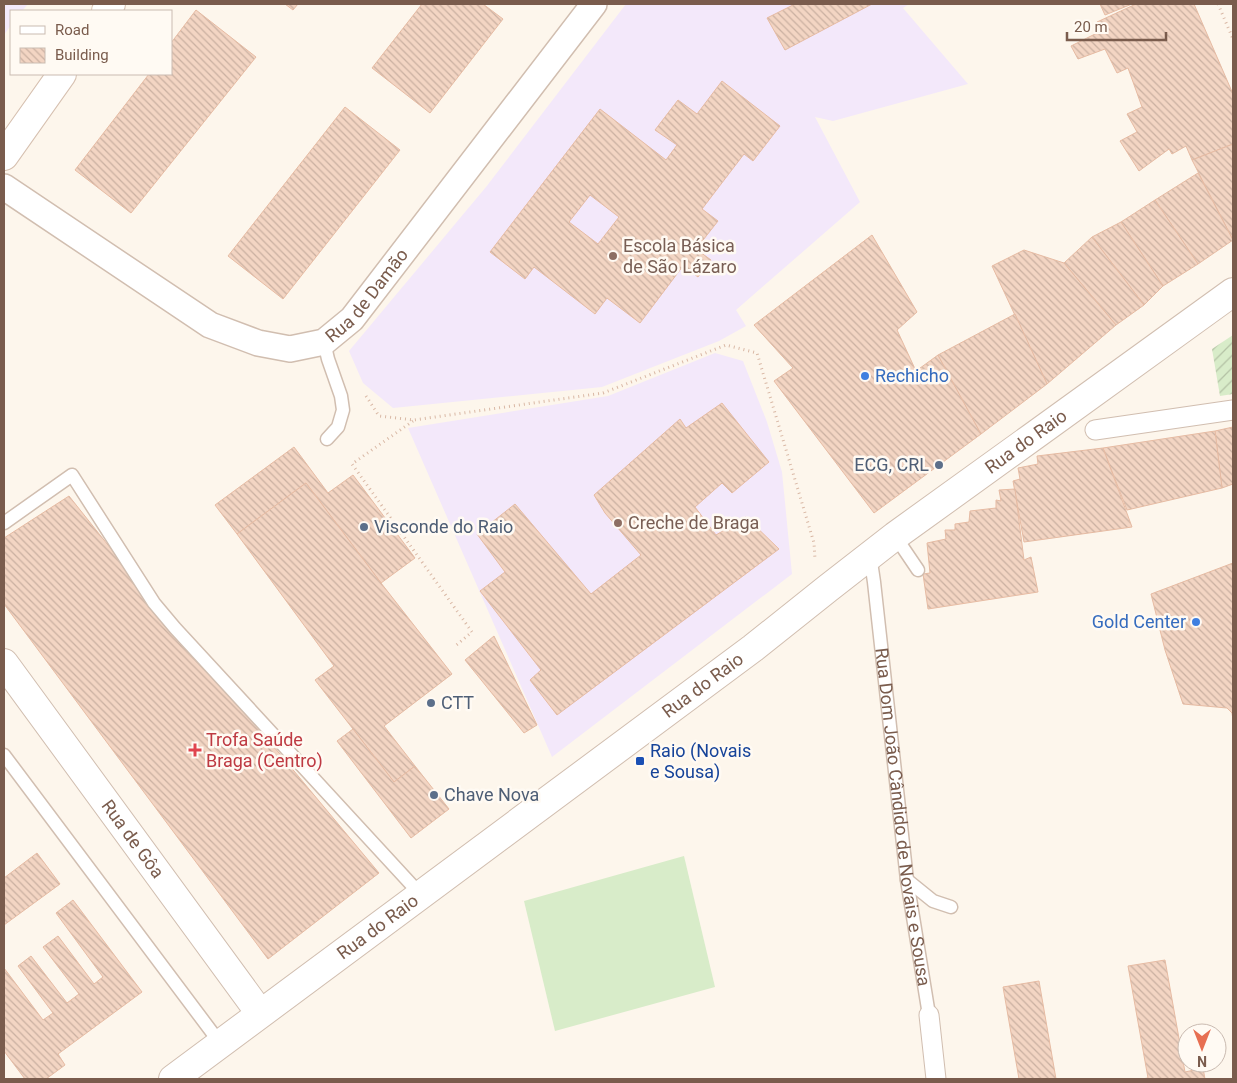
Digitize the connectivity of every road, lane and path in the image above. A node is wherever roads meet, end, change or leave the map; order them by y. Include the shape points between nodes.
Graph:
1 (594, 4) edge
2 (1218, 4) edge
3 (1233, 39) edge
4 (61, 75) edge
5 (4, 156) edge
6 (4, 186) edge
7 (1233, 292) edge
8 (324, 342) junction
9 (364, 394) dead end
10 (1233, 410) edge
11 (414, 420) junction
12 (1094, 430) dead end
13 (327, 439) dead end
14 (4, 523) edge
15 (895, 536) junction
16 (870, 555) junction
17 (815, 560) dead end
18 (918, 570) dead end
19 (454, 647) dead end
20 (4, 664) edge
21 (4, 755) edge
22 (907, 880) junction
23 (421, 895) junction
24 (951, 907) dead end
25 (260, 1013) junction
26 (929, 1015) joint
27 (220, 1043) junction
28 (172, 1079) edge
29 (936, 1079) edge

1 - 8 street, Rua de Damão via 352,319
2 - 3 path
4 - 5 street
6 - 8 street, Rua de Damão via 210,325 258,343 290,350
7 - 15 street, Rua do Raio
8 - 13 lane via 343,410 338,427
9 - 11 path via 378,416
10 - 12 street
11 - 17 path via 603,393 726,345 757,353 814,543
11 - 19 path via 352,464 472,632
14 - 23 lane via 72,475 154,603
15 - 16 street, Rua do Raio
15 - 18 lane
16 - 22 lane, Rua Dom João Cândido de Novais e Sousa
16 - 23 street, Rua do Raio via 753,648
20 - 25 street, Rua de Gôa
21 - 27 lane
22 - 24 lane via 933,901
22 - 26 lane, Rua Dom João Cândido de Novais e Sousa
23 - 25 street, Rua do Raio
25 - 27 street, Rua do Raio
26 - 29 street, Rua Dom João Cândido de Novais e Sousa
27 - 28 street, Rua do Raio

